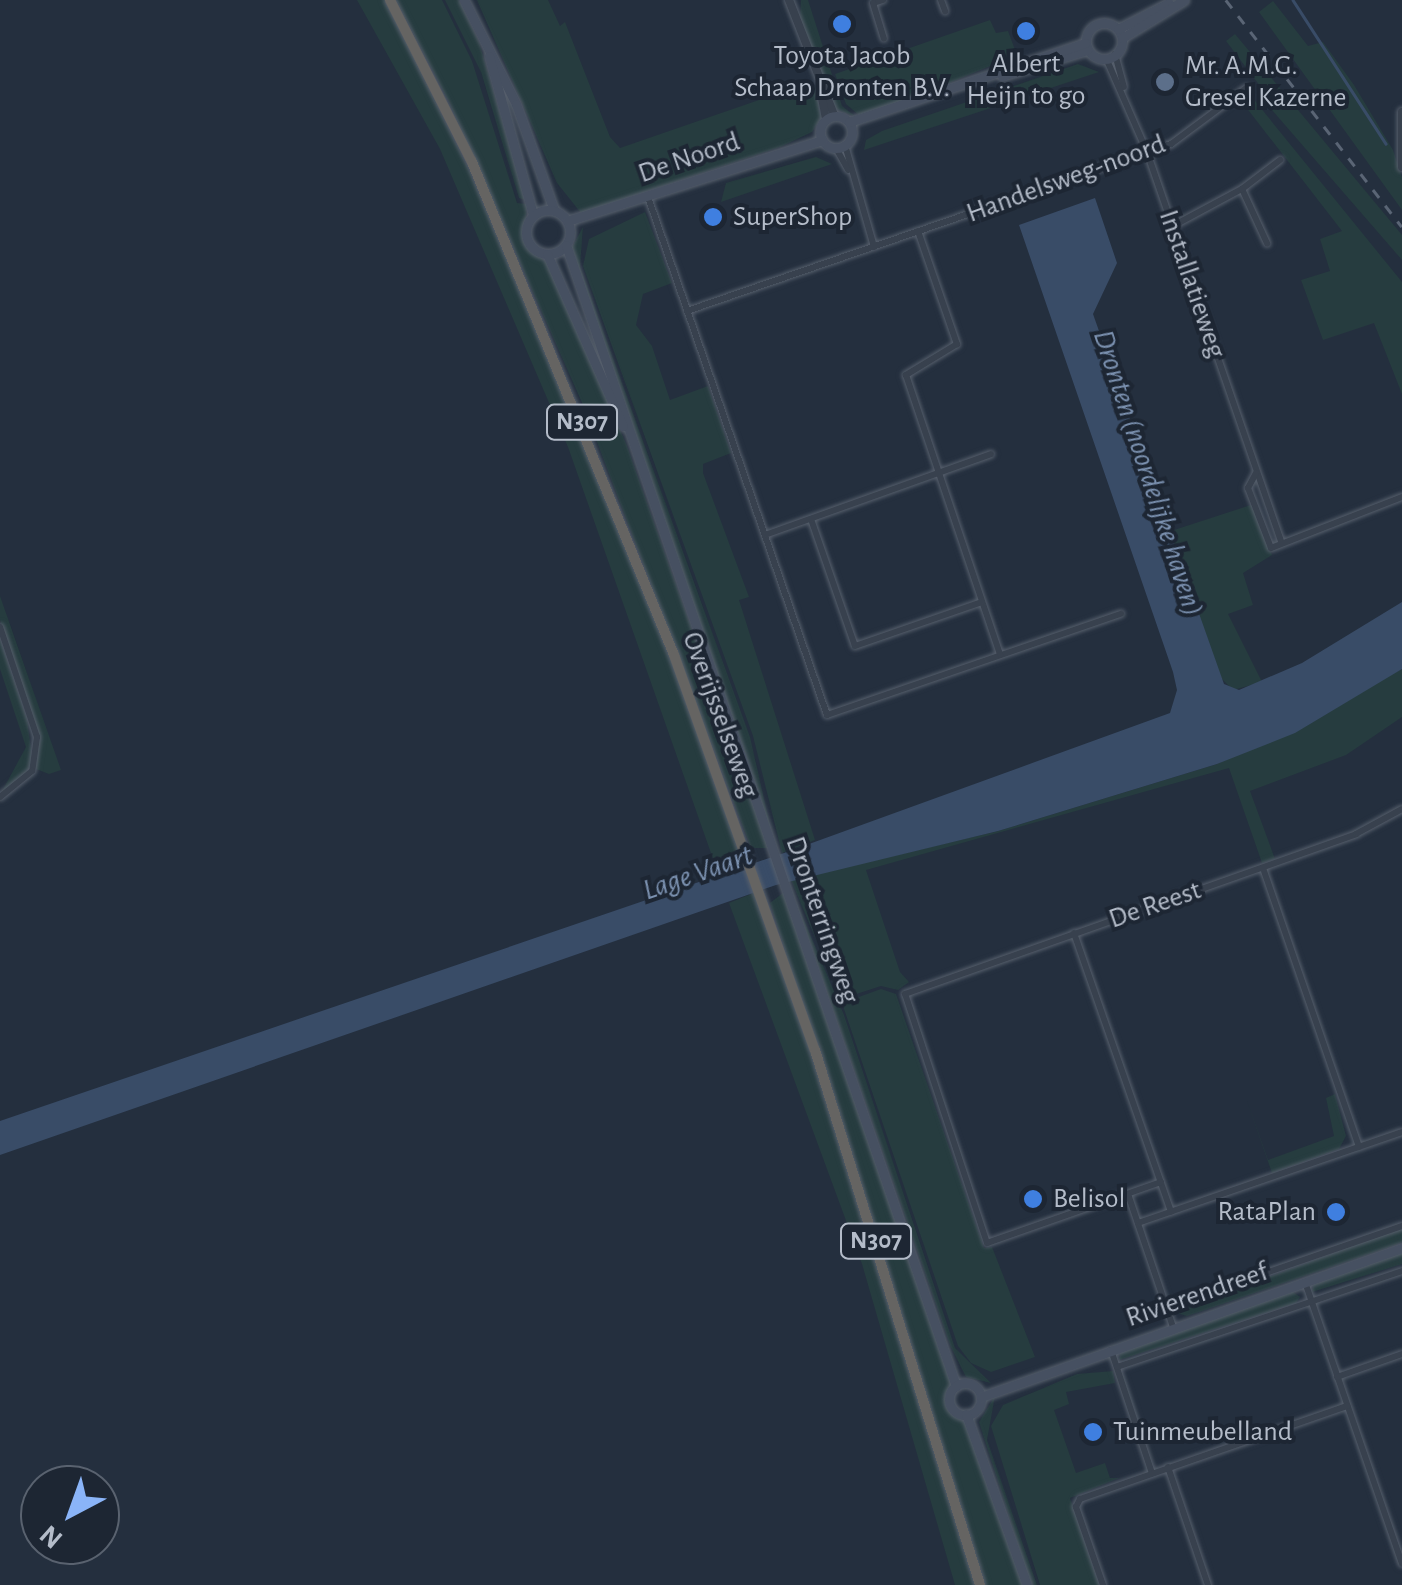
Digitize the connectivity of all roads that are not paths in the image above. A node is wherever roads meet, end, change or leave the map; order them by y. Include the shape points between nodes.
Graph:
1 (390, 0) edge
2 (464, 0) edge
3 (790, 0) edge
4 (883, 0) edge
5 (941, 0) edge
6 (1174, 0) edge
7 (1184, 0) edge
8 (945, 11) dead end
9 (1120, 33) junction
10 (884, 38) dead end
11 (1086, 47) junction
12 (488, 49) junction
13 (1110, 56) junction
14 (1246, 88) dead end
15 (1402, 112) edge
16 (830, 117) junction
17 (851, 126) junction
18 (820, 136) junction
19 (841, 147) junction
20 (1147, 152) junction
21 (1280, 160) dead end
22 (1402, 167) edge
23 (1242, 190) junction
24 (648, 197) junction
25 (554, 210) junction
26 (532, 215) junction
27 (568, 225) junction
28 (1171, 226) junction
29 (918, 231) junction
30 (1267, 243) dead end
31 (566, 244) junction
32 (874, 247) junction
33 (546, 254) junction
34 (688, 311) junction
35 (632, 442) junction
36 (991, 454) dead end
37 (1257, 472) junction
38 (939, 476) junction
39 (1402, 498) edge
40 (811, 519) junction
41 (764, 535) junction
42 (1281, 542) junction
43 (982, 602) junction
44 (1121, 614) dead end
45 (0, 628) edge
46 (1000, 656) junction
47 (0, 798) edge
48 (1402, 809) edge
49 (1263, 868) junction
50 (1074, 933) junction
51 (1402, 1132) edge
52 (1359, 1147) junction
53 (1160, 1182) junction
54 (1128, 1194) junction
55 (1171, 1212) junction
56 (1138, 1223) junction
57 (1402, 1226) edge
58 (1402, 1248) edge
59 (1402, 1270) edge
60 (1305, 1282) junction
61 (1312, 1304) junction
62 (1166, 1307) junction
63 (1173, 1327) junction
64 (1110, 1348) junction
65 (1402, 1354) edge
66 (1117, 1367) junction
67 (1337, 1377) junction
68 (960, 1384) junction
69 (980, 1394) junction
70 (1347, 1406) junction
71 (969, 1414) junction
72 (1168, 1467) junction
73 (1152, 1473) junction
74 (1402, 1564) edge
75 (980, 1585) edge
76 (1028, 1585) edge
77 (1103, 1585) edge
78 (1208, 1585) edge

1 - 75 highway, Overijsselseweg / N307 via 524,282 748,855 849,1154
2 - 12 main road
3 - 16 street
4 - 10 street via 873,3
5 - 8 street
6 - 9 main road
7 - 9 main road
9 - 11 main road via 1096,25
9 - 13 main road
11 - 13 main road
11 - 17 main road
12 - 25 main road
12 - 26 main road
13 - 20 street, Installatieweg
14 - 20 street, Handelsweg-noord via 1171,144
15 - 22 street
16 - 17 main road
16 - 18 main road
17 - 19 main road
18 - 19 main road
18 - 24 main road, De Noord
19 - 32 street
20 - 28 street, Installatieweg
20 - 29 street, Handelsweg-noord
21 - 23 street
23 - 28 street
23 - 30 street
24 - 27 main road, De Noord
24 - 34 street
25 - 26 main road
25 - 27 main road
26 - 33 main road via 527,239
27 - 31 main road
28 - 37 street, Installatieweg
29 - 32 street, Handelsweg-noord
29 - 38 street via 956,344 906,376
31 - 33 main road
31 - 35 main road, Dronterringweg
32 - 34 street, Handelsweg-noord
33 - 35 main road, Dronterringweg
34 - 41 street
35 - 68 main road, Dronterringweg
36 - 38 street
37 - 42 street, Installatieweg
37 - 42 street, Installatieweg via 1248,488 1252,503 1271,548
38 - 40 street
38 - 43 street
39 - 42 street
40 - 41 street
40 - 43 street via 855,646
41 - 46 street via 827,715
43 - 46 street
44 - 46 street
45 - 47 street via 36,737 32,771
48 - 49 street, De Reest via 1356,834
49 - 50 street, De Reest
49 - 52 street
50 - 53 street
50 - 54 street, De Reest via 906,994 987,1243
51 - 52 street
52 - 55 street
53 - 54 street
53 - 55 street
54 - 56 street
55 - 56 street
56 - 62 street
57 - 62 street
58 - 60 main road, Rivierendreef
59 - 61 street
60 - 61 street
60 - 63 main road, Rivierendreef
61 - 66 street
61 - 67 street
62 - 63 street
63 - 64 main road, Rivierendreef
64 - 66 street
64 - 69 main road, Rivierendreef
65 - 67 street
66 - 73 street
67 - 70 street
68 - 69 main road
68 - 71 main road, Dronterringweg via 950,1404
69 - 71 main road
70 - 72 street
70 - 74 street
71 - 76 main road
72 - 73 street
72 - 78 street
73 - 77 street via 1077,1502

